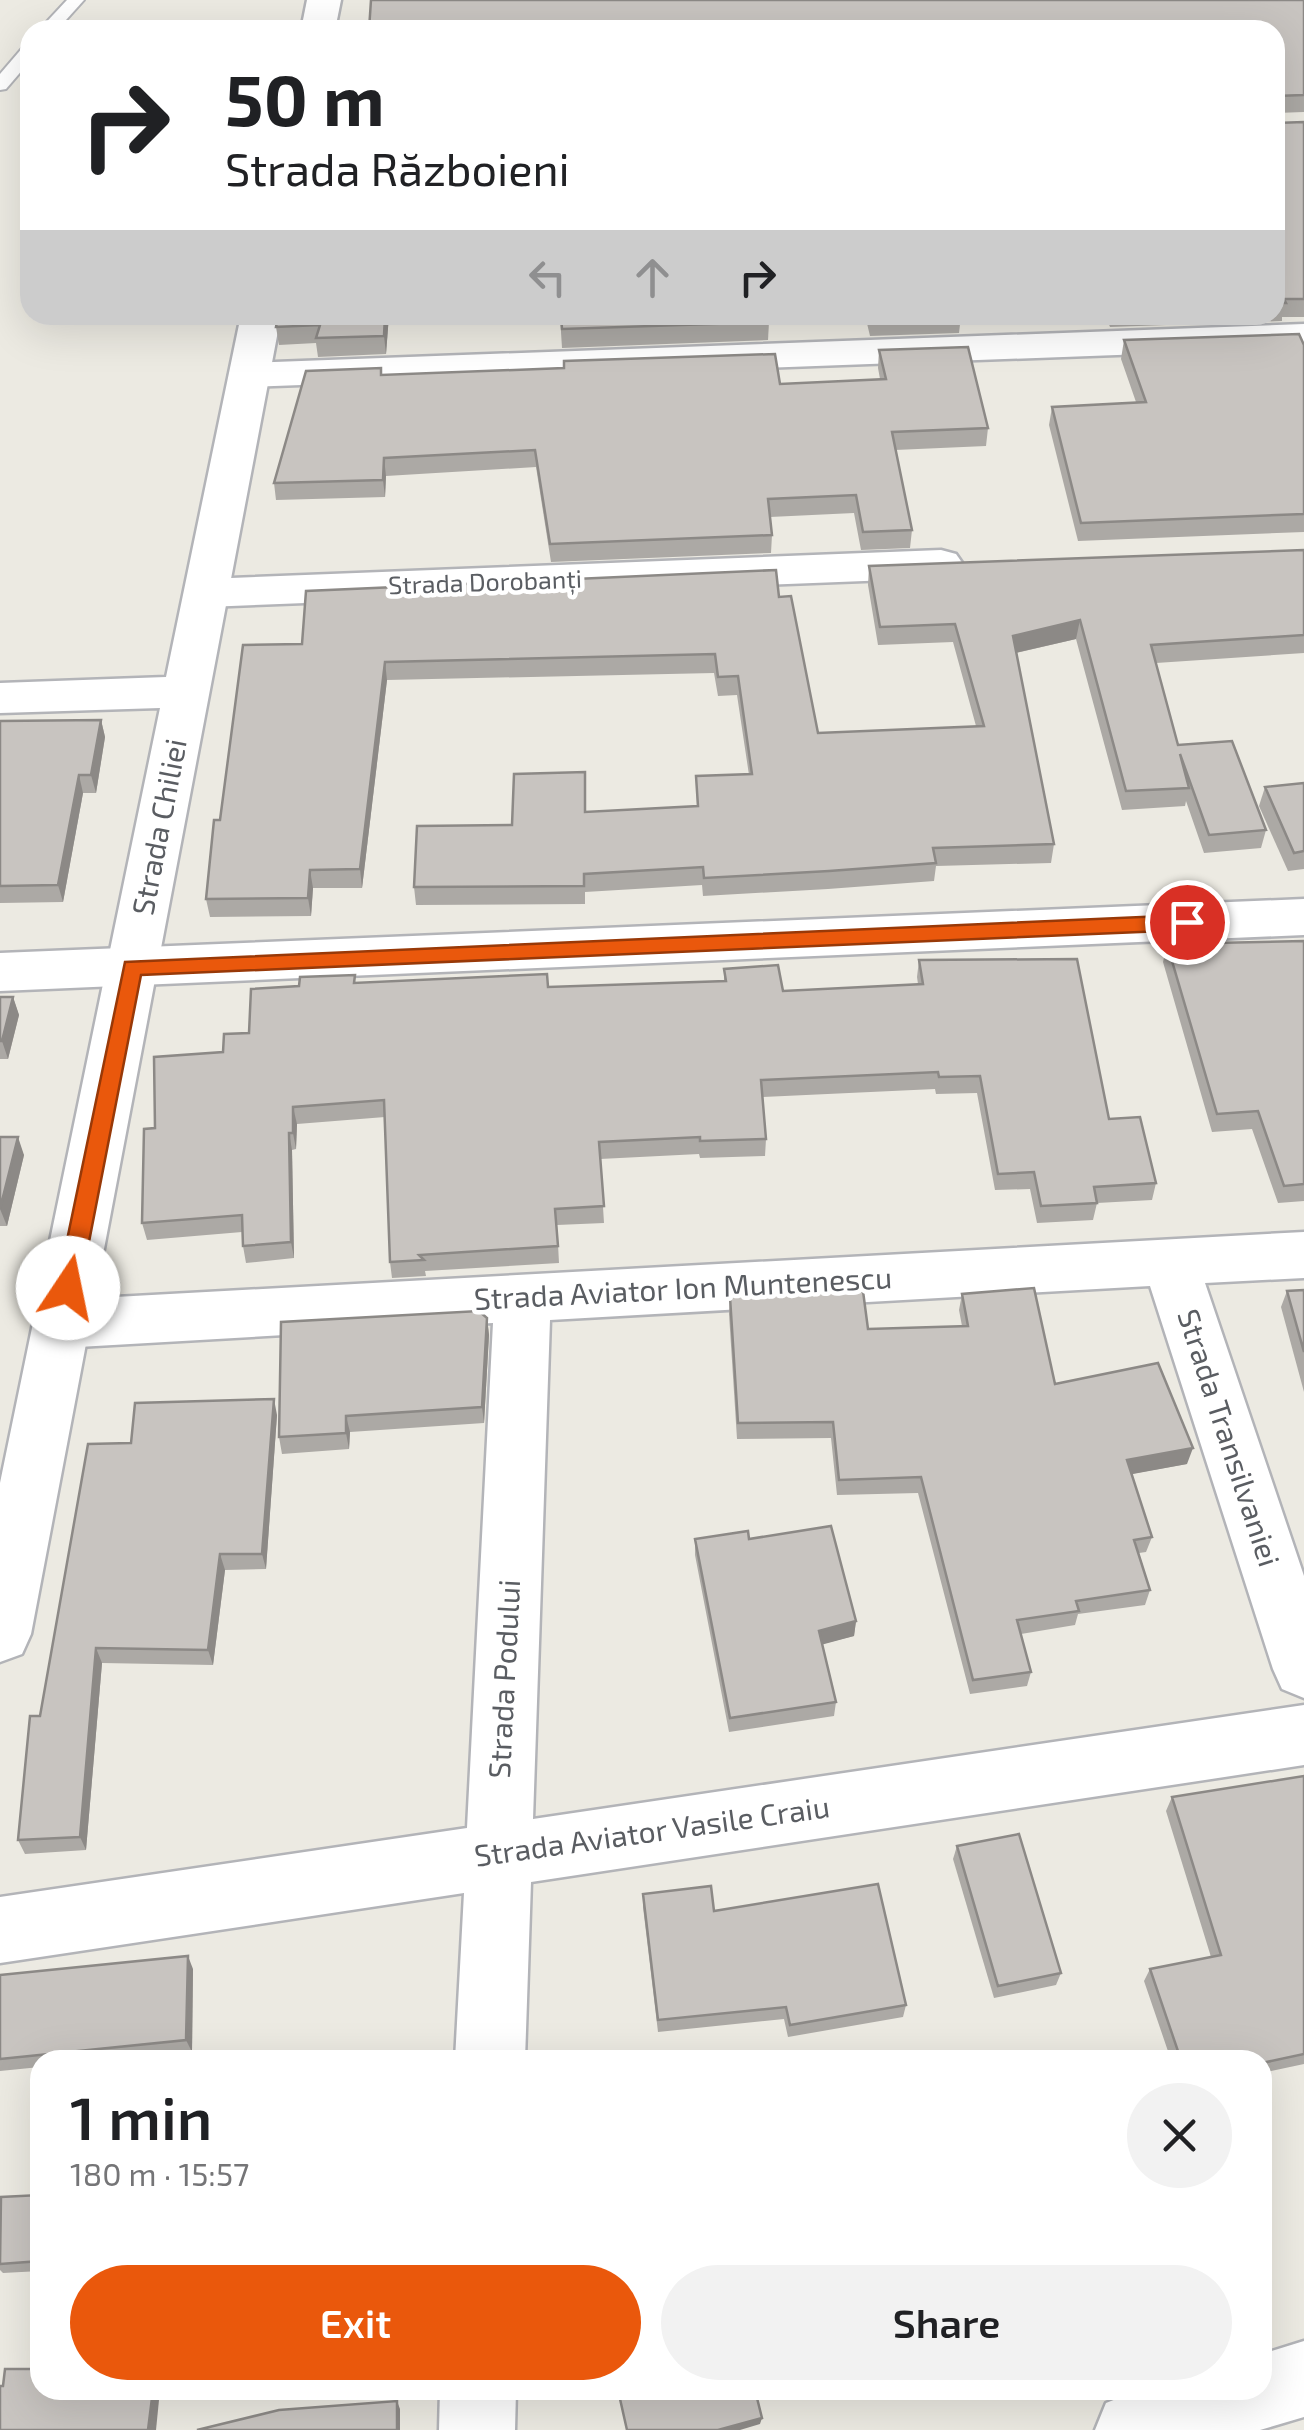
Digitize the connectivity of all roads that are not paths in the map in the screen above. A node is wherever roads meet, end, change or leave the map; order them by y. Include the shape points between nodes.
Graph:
1 (76, 0) edge
2 (57, 20) edge
3 (20, 62) edge
4 (0, 85) edge
5 (259, 325) edge
6 (1304, 336) edge
7 (249, 375) junction
8 (988, 562) edge
9 (206, 594) junction
10 (186, 692) junction
11 (0, 698) edge
12 (1304, 918) edge
13 (132, 968) junction
14 (0, 972) edge
15 (1304, 1256) edge
16 (1170, 1263) junction
17 (522, 1298) junction
18 (62, 1324) junction
19 (0, 1634) edge
20 (1304, 1669) edge
21 (1304, 1735) edge
22 (497, 1856) junction
23 (0, 1930) edge
24 (490, 2050) edge
25 (1304, 2379) edge
26 (1272, 2389) edge
27 (478, 2400) edge
28 (1234, 2400) edge
29 (476, 2430) edge
30 (1133, 2430) edge

1 - 2 lane
3 - 4 lane
5 - 7 street, Strada Chiliei
6 - 7 street
7 - 9 street, Strada Chiliei
8 - 9 street, Strada Dorobanți
9 - 10 street, Strada Chiliei
10 - 11 street
10 - 13 street, Strada Chiliei
12 - 13 street
13 - 14 street
13 - 18 street, Strada Chiliei
15 - 16 street, Strada Aviator Ion Muntenescu
16 - 17 street, Strada Aviator Ion Muntenescu
16 - 20 street, Strada Transilvaniei
17 - 18 street, Strada Aviator Ion Muntenescu
17 - 22 street, Strada Podului
18 - 19 street, Strada Chiliei
21 - 22 street, Strada Aviator Vasile Craiu
22 - 23 street, Strada Aviator Vasile Craiu
22 - 24 street, Strada Podului
25 - 26 street
27 - 29 street
28 - 30 street

